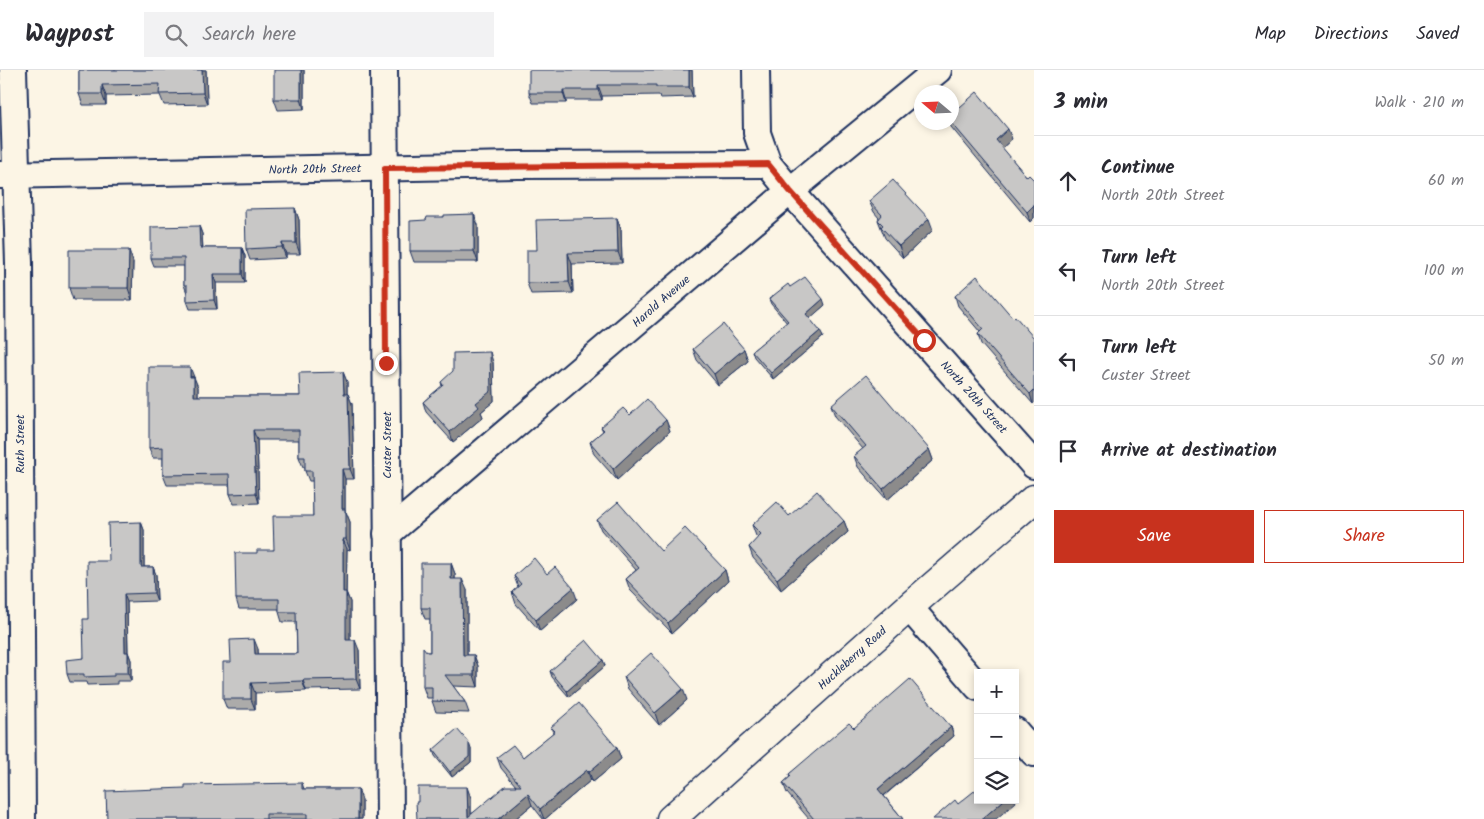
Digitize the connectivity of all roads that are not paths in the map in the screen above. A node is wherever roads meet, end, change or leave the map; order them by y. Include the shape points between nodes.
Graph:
1 (13, 70) edge
2 (384, 70) edge
3 (756, 70) edge
4 (938, 70) edge
5 (768, 164) junction
6 (385, 168) junction
7 (8, 175) edge
8 (790, 191) junction
9 (1034, 465) edge
10 (1034, 499) edge
11 (388, 534) junction
12 (909, 607) junction
13 (974, 682) edge
14 (1019, 735) edge
15 (1034, 752) edge
16 (22, 819) edge
17 (390, 819) edge
18 (671, 819) edge

1 - 7 street, Ruth Street
2 - 6 street, Custer Street
3 - 5 street via 757,133
4 - 8 street, Harold Avenue
5 - 6 street, North 20th Street
5 - 8 street, North 20th Street
6 - 7 street, North 20th Street
6 - 11 street, Custer Street
7 - 16 street, Ruth Street via 20,342
8 - 9 street, North 20th Street
8 - 11 street, Harold Avenue
10 - 12 street, Huckleberry Road
11 - 17 street, Custer Street
12 - 13 street
12 - 18 street, Huckleberry Road
14 - 15 street

